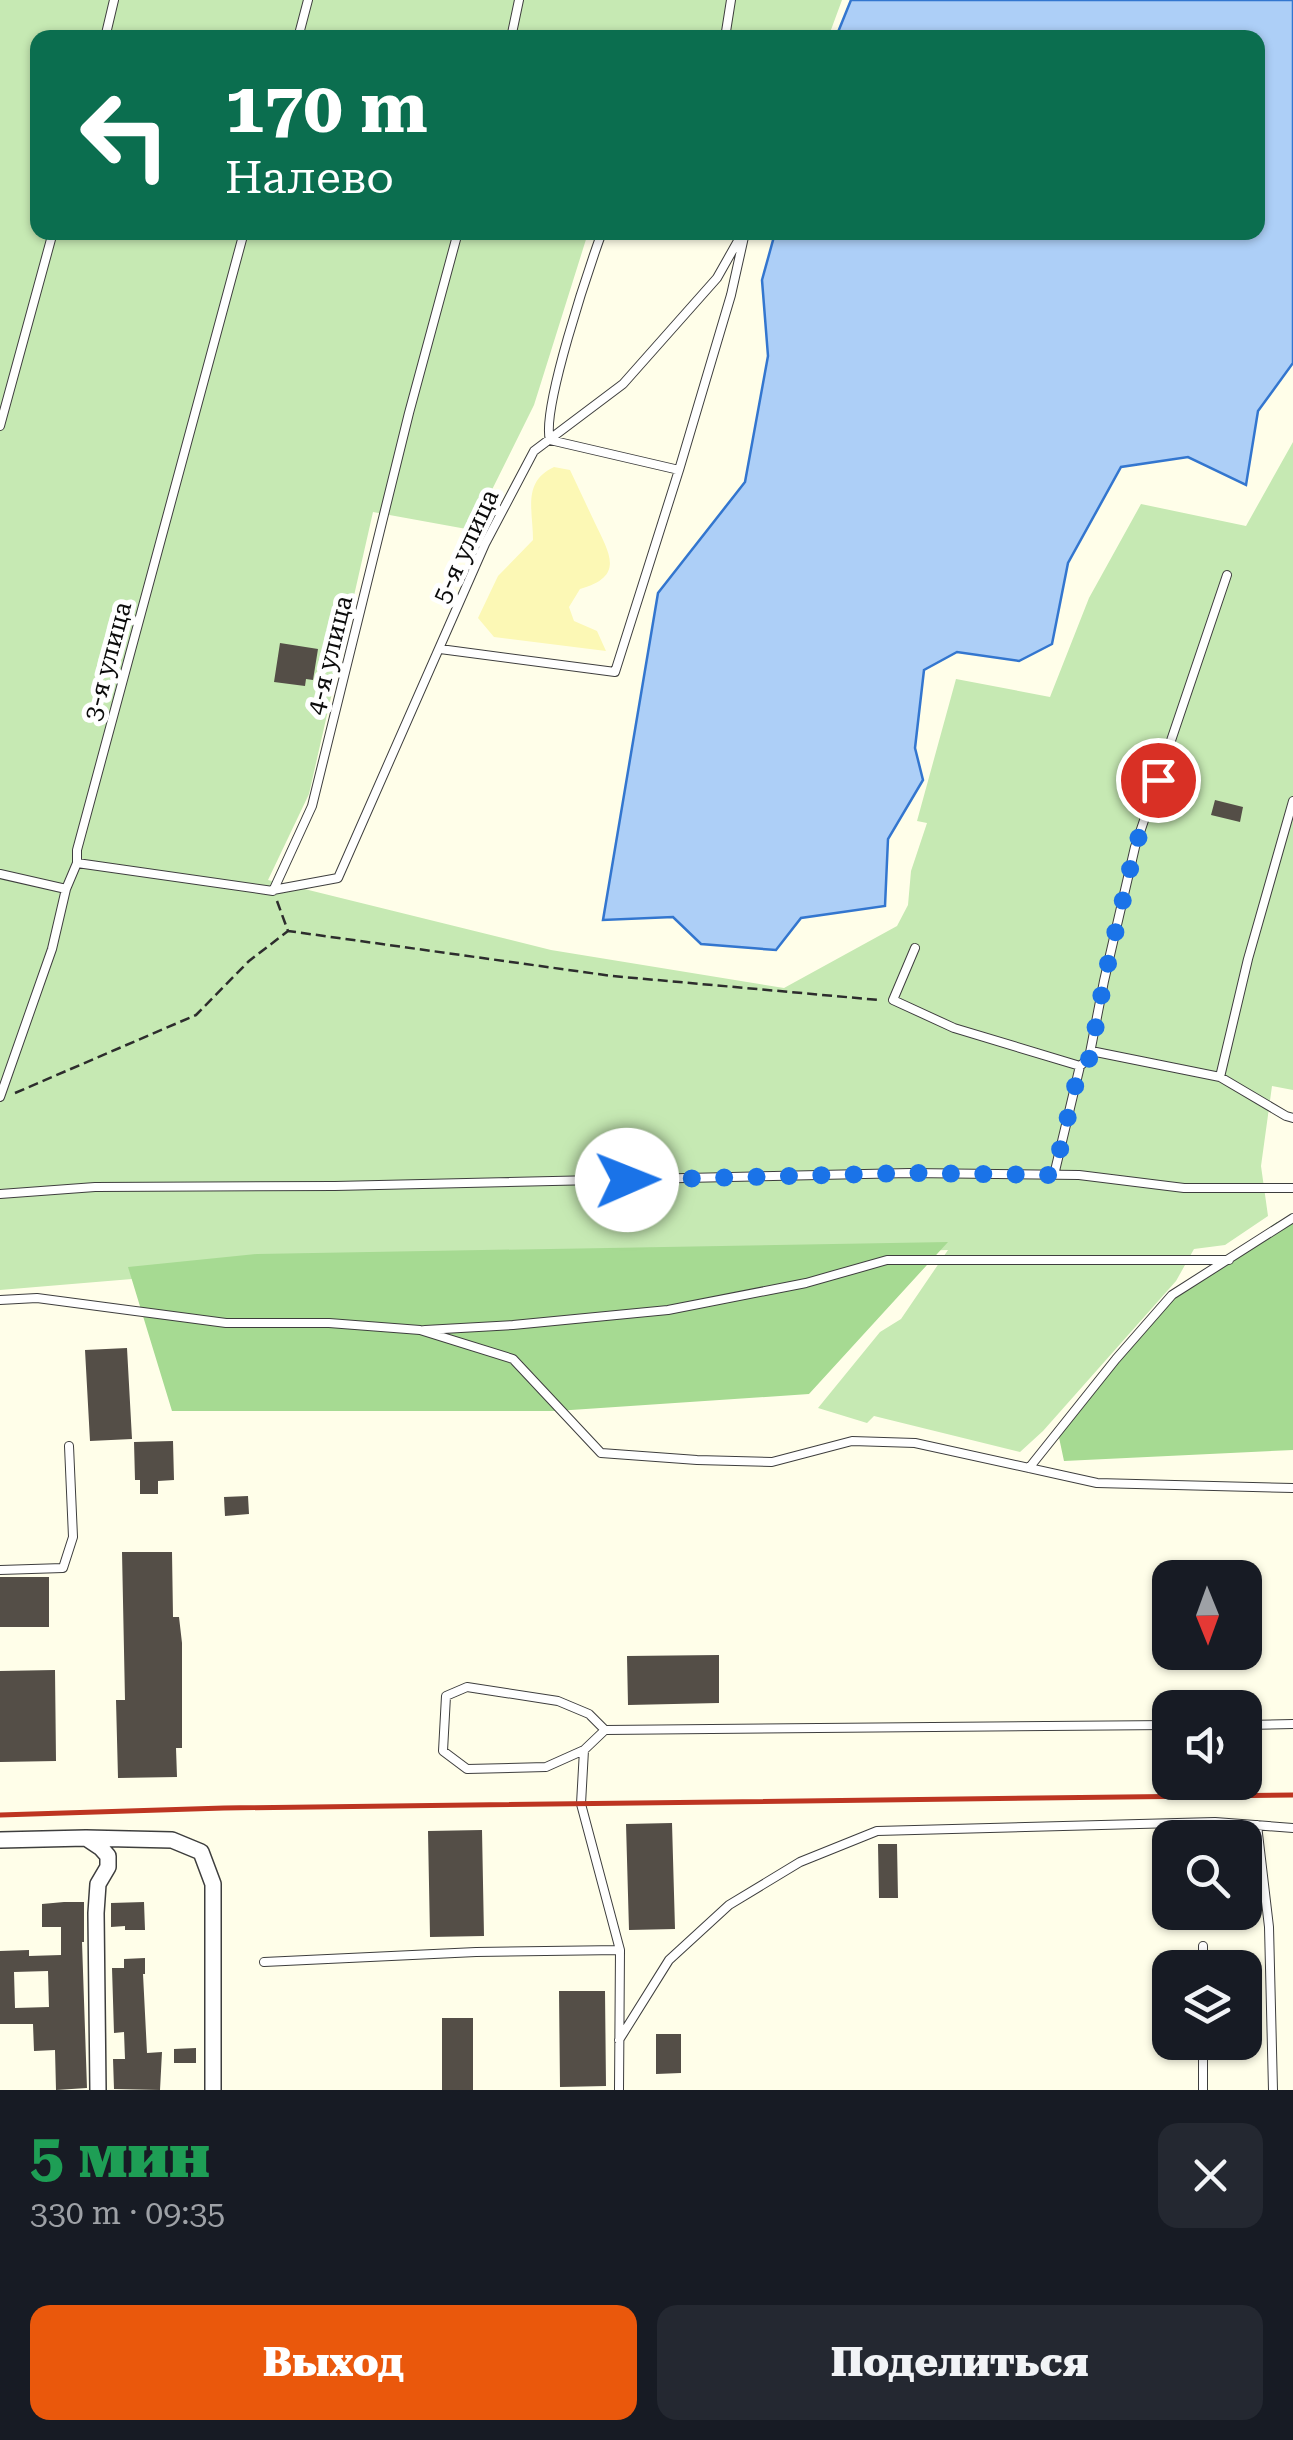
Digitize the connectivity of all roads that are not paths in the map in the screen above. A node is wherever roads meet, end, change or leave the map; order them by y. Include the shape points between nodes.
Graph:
1 (114, 0) edge
2 (308, 0) edge
3 (519, 0) edge
4 (732, 0) edge
5 (107, 30) edge
6 (300, 30) edge
7 (513, 30) edge
8 (726, 30) edge
9 (52, 240) edge
10 (242, 240) edge
11 (456, 240) edge
12 (599, 240) edge
13 (739, 240) edge
14 (742, 240) edge
15 (0, 426) edge
16 (550, 440) junction
17 (679, 470) junction
18 (1226, 576) dead end
19 (440, 648) junction
20 (1293, 801) edge
21 (77, 864) junction
22 (0, 874) edge
23 (66, 889) junction
24 (272, 891) junction
25 (915, 948) dead end
26 (1090, 1058) junction
27 (1080, 1066) junction
28 (1220, 1077) junction
29 (0, 1097) edge
30 (1293, 1118) edge
31 (1054, 1175) junction
32 (1293, 1188) edge
33 (0, 1194) edge
34 (1293, 1218) edge
35 (1229, 1260) junction
36 (0, 1300) edge
37 (420, 1330) junction
38 (69, 1446) dead end
39 (1029, 1468) junction
40 (1293, 1488) edge
41 (0, 1570) edge
42 (1262, 1724) edge
43 (1293, 1724) edge
44 (1152, 1725) edge
45 (605, 1730) junction
46 (584, 1750) junction
47 (1152, 1823) edge
48 (1262, 1825) edge
49 (1293, 1828) edge
50 (86, 1838) junction
51 (0, 1840) edge
52 (1262, 1868) edge
53 (1203, 1946) dead end
54 (620, 1950) junction
55 (1203, 1950) edge
56 (264, 1962) dead end
57 (619, 2040) junction
58 (1203, 2060) edge
59 (98, 2090) edge
60 (213, 2090) edge
61 (619, 2090) edge
62 (1203, 2090) edge
63 (1273, 2090) edge

1 - 5 lane
2 - 6 lane
3 - 7 lane
4 - 8 lane
9 - 15 lane
10 - 21 lane, 3-я улица
11 - 24 lane, 4-я улица via 312,806
12 - 16 lane via 553,400
13 - 16 lane, 5-я улица via 717,278 622,384
14 - 17 lane
16 - 17 lane
16 - 19 lane, 5-я улица via 534,451
17 - 19 lane via 616,672
18 - 26 lane via 1135,848
19 - 24 lane, 5-я улица via 338,878
20 - 28 lane
21 - 23 lane, 3-я улица
21 - 24 lane
22 - 23 lane
23 - 29 lane, 3-я улица
25 - 27 lane via 894,1000 954,1028
26 - 27 lane
26 - 28 lane via 1096,1052
27 - 31 lane
28 - 30 lane
31 - 32 lane via 1184,1188
31 - 33 lane via 94,1187
34 - 35 lane
35 - 37 lane via 887,1260 806,1284 668,1310
35 - 39 lane via 1172,1295
36 - 37 lane via 37,1298 226,1323
37 - 39 lane via 513,1359 601,1453 772,1462 852,1441 915,1443
38 - 41 lane via 73,1537 62,1568
39 - 40 lane via 1097,1483
42 - 43 lane
44 - 45 lane
45 - 46 lane
45 - 46 lane via 590,1714 558,1701 467,1687 446,1696 443,1751 467,1769 546,1766
46 - 54 lane via 582,1804
47 - 57 lane via 878,1830 800,1862 729,1906 669,1960
48 - 49 lane
50 - 51 street
50 - 59 street via 108,1856 96,1913
50 - 60 street via 172,1840 201,1852 213,1884
52 - 63 lane
53 - 55 lane
54 - 56 lane
54 - 57 lane
57 - 61 lane
58 - 62 lane

